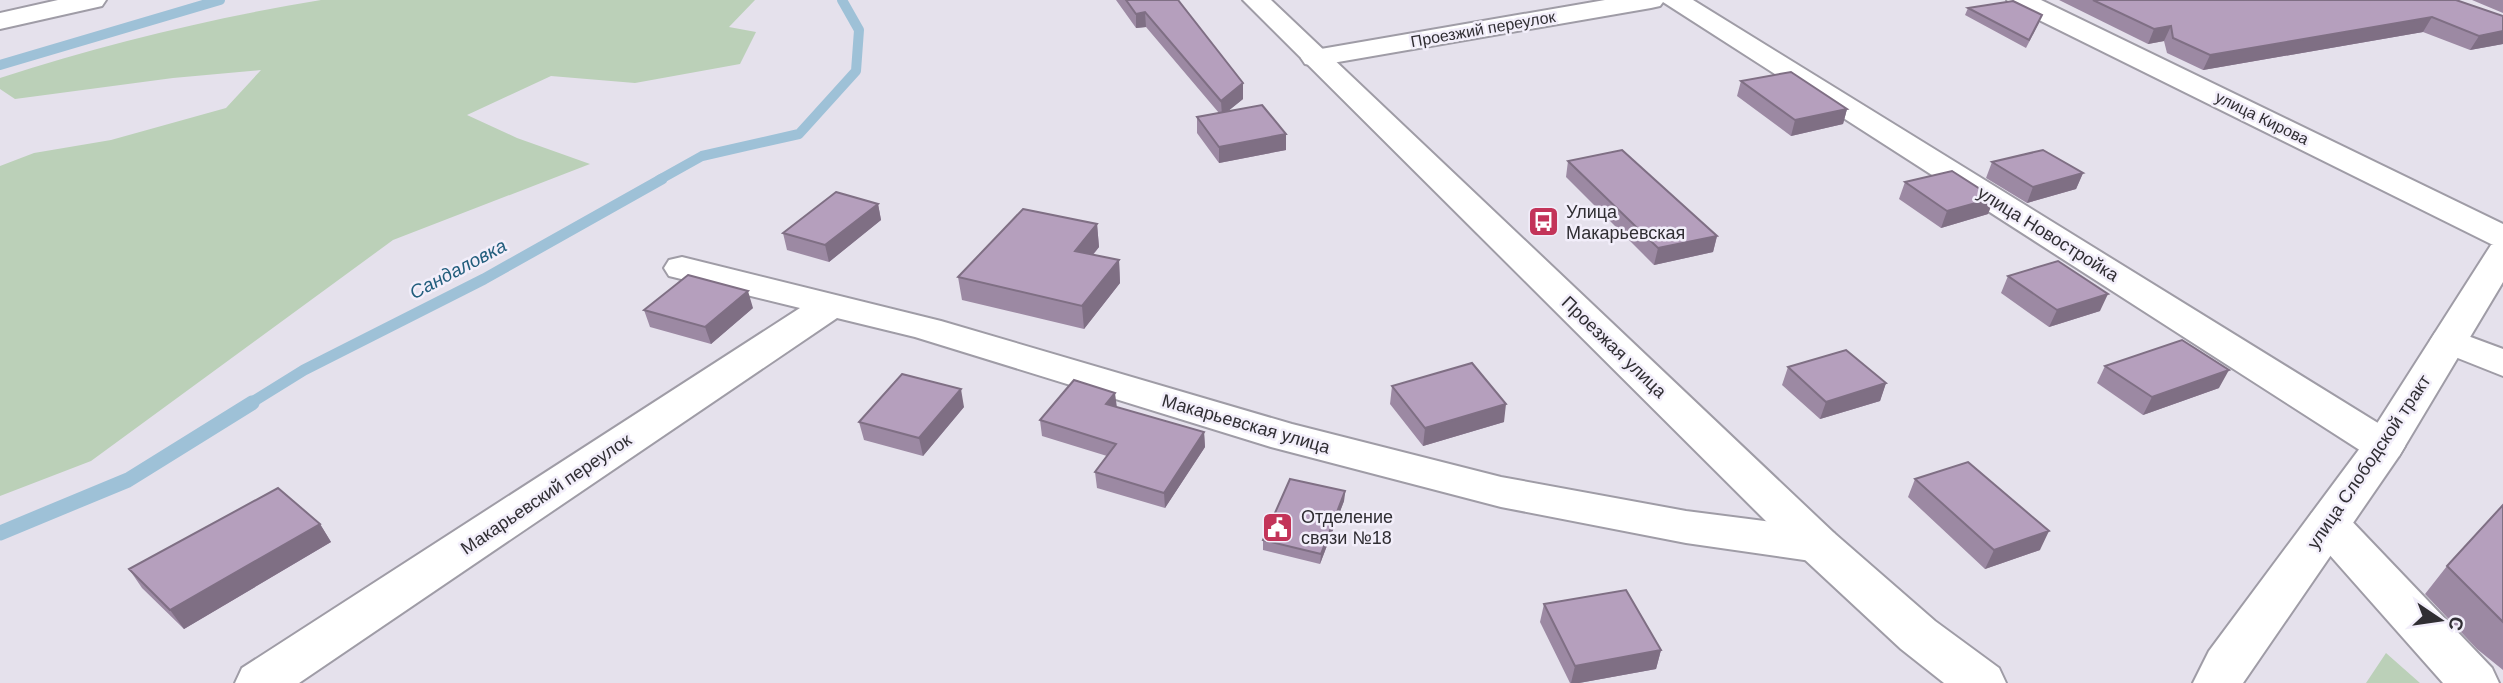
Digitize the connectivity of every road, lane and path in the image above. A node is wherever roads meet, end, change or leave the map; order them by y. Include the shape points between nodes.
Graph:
1 (93, 0) edge
2 (1256, 0) edge
3 (1651, 0) edge
4 (1675, 0) edge
5 (2020, 0) edge
6 (0, 22) edge
7 (1315, 58) junction
8 (2503, 236) edge
9 (2503, 252) edge
10 (682, 268) dead end
11 (831, 305) junction
12 (2449, 341) junction
13 (2503, 364) edge
14 (2384, 446) junction
15 (2328, 524) junction
16 (1818, 545) junction
17 (2222, 674) edge
18 (260, 683) edge
19 (1981, 683) edge
20 (2474, 683) edge

1 - 6 street
2 - 7 street, Проезжая улица
3 - 7 street, Проезжий переулок
4 - 14 street, улица Новостройка
5 - 8 street, улица Кирова
7 - 16 street, Проезжая улица
9 - 12 street, улица Слободской тракт
10 - 11 street, Макарьевская улица
11 - 16 street, Макарьевская улица via 928,329 1286,437 1501,492 1686,527
11 - 18 street, Макарьевский переулок
12 - 13 street
12 - 14 street, улица Слободской тракт
14 - 15 street, улица Слободской тракт
15 - 17 street, улица Слободской тракт
15 - 20 street
16 - 19 street, Проезжая улица via 1918,635

